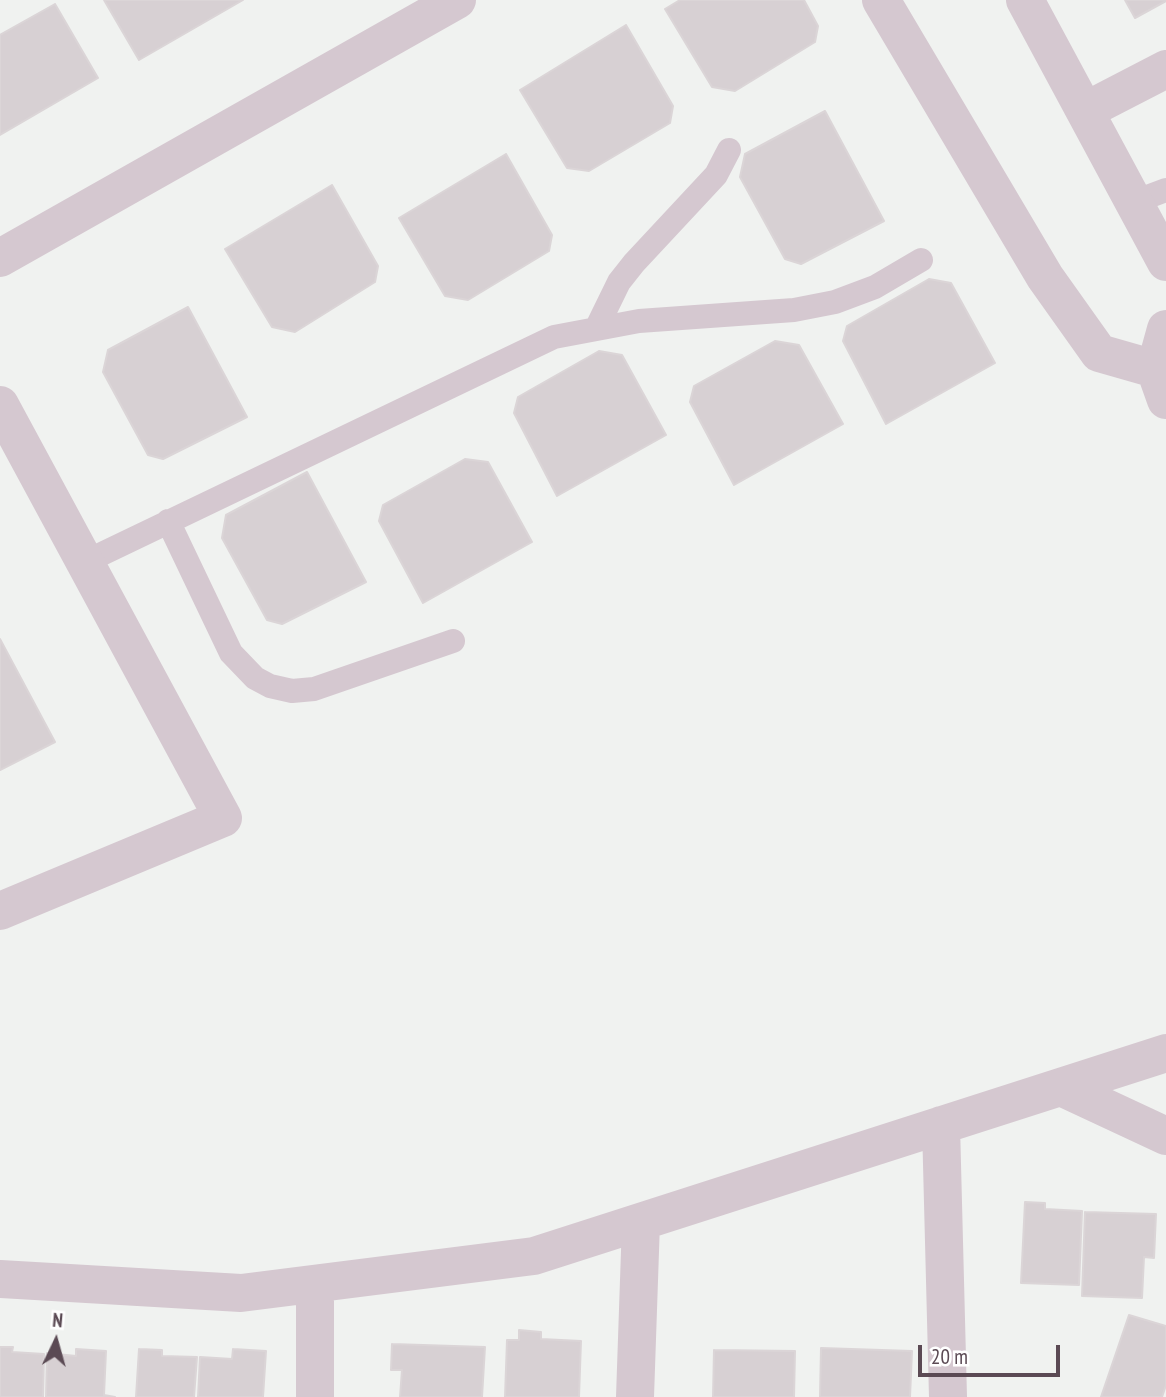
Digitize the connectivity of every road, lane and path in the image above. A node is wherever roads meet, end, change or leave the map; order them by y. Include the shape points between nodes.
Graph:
1 (457, 0) edge
2 (881, 0) edge
3 (1025, 0) edge
4 (1166, 69) edge
5 (1085, 111) junction
6 (729, 150) dead end
7 (1150, 196) edge
8 (0, 258) edge
9 (921, 260) dead end
10 (1166, 262) edge
11 (597, 327) junction
12 (1166, 329) edge
13 (1162, 378) edge
14 (0, 405) edge
15 (168, 522) junction
16 (85, 562) junction
17 (453, 641) dead end
18 (0, 911) edge
19 (1166, 1053) edge
20 (1061, 1087) junction
21 (942, 1125) junction
22 (1166, 1136) edge
23 (641, 1222) junction
24 (0, 1279) edge
25 (315, 1284) junction
26 (949, 1396) edge
27 (315, 1397) edge
28 (635, 1397) edge

1 - 8 street
2 - 13 street via 1045,277 1099,353
3 - 5 street
4 - 5 street
5 - 7 street
6 - 11 lane via 716,175 619,282
7 - 10 street
9 - 11 lane via 875,287 835,302 794,310
11 - 15 lane via 554,337
12 - 13 street
14 - 16 street
15 - 16 lane
15 - 17 lane via 230,653 270,686 314,689
16 - 18 street via 223,818
19 - 20 street
20 - 21 street
20 - 22 street
21 - 23 street
21 - 26 street
23 - 25 street via 534,1256
23 - 28 street
24 - 25 street via 240,1293
25 - 27 street

